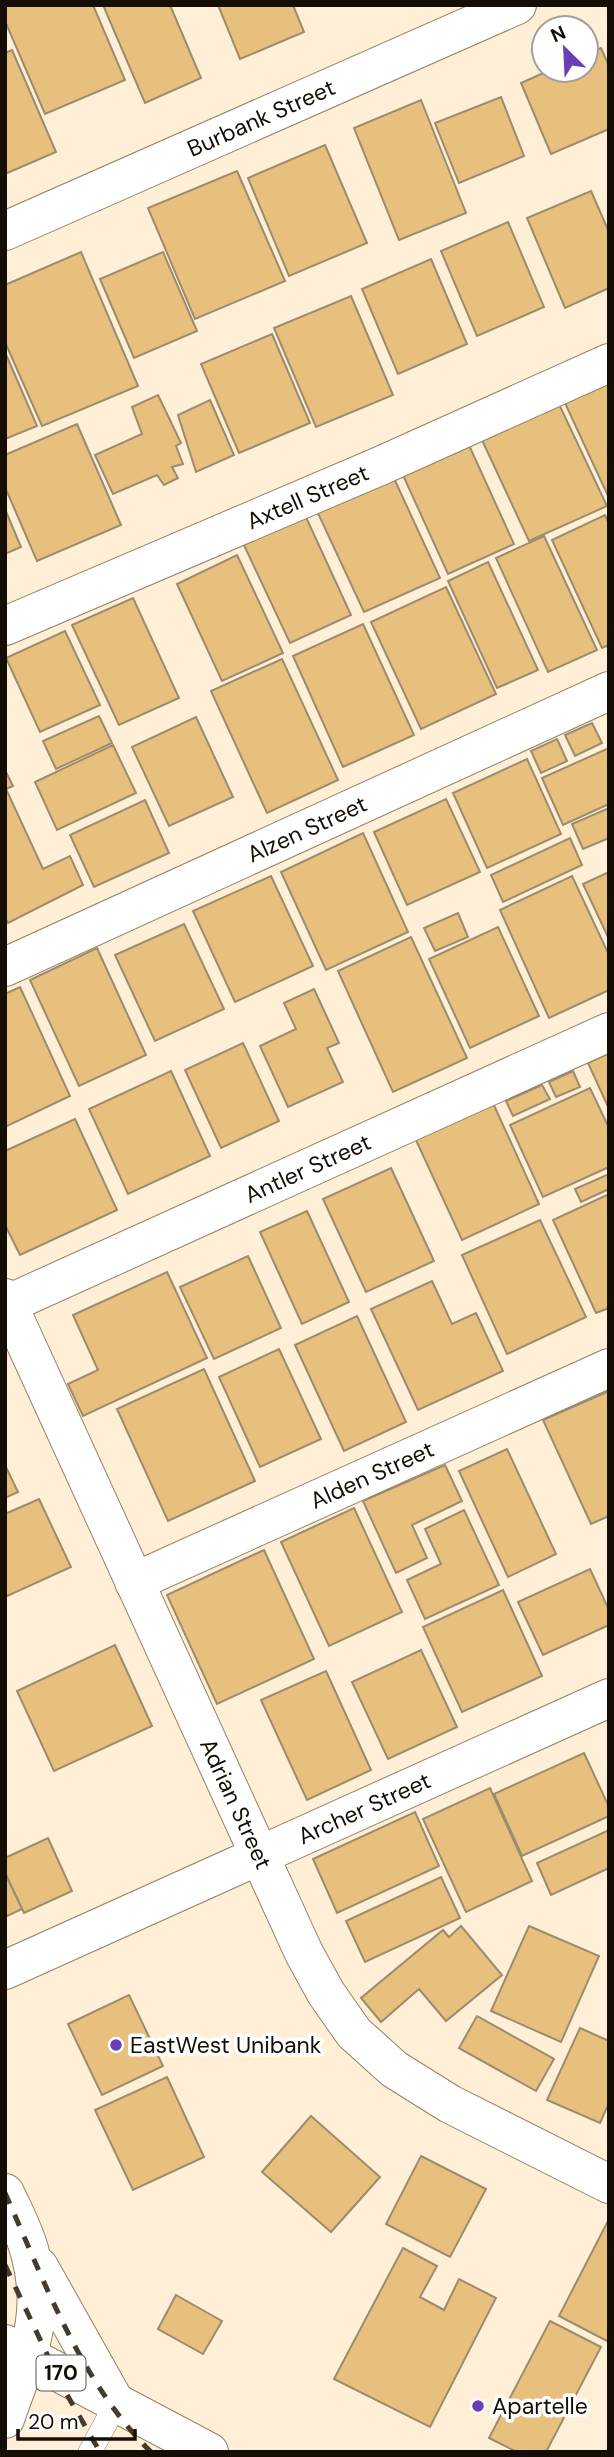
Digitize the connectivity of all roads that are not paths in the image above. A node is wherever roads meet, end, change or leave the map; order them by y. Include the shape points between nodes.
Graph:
1 (517, 5) edge
2 (5, 231) edge
3 (609, 363) edge
4 (5, 626) edge
5 (609, 691) edge
6 (5, 967) edge
7 (609, 1032) edge
8 (6, 1301) edge
9 (609, 1368) edge
10 (134, 1582) junction
11 (609, 1698) edge
12 (259, 1856) junction
13 (5, 1970) edge
14 (609, 2184) edge
15 (5, 2193) edge
16 (30, 2250) junction
17 (16, 2349) edge
18 (116, 2404) junction
19 (5, 2419) edge
20 (90, 2452) edge
21 (209, 2452) edge

1 - 2 street, Burbank Street
3 - 4 street, Axtell Street
5 - 6 street, Alzen Street
7 - 8 street, Antler Street
8 - 10 street, Adrian Street
9 - 10 street, Alden Street
10 - 12 street, Adrian Street
11 - 12 street, Archer Street
12 - 13 street, Archer Street
12 - 14 street, Adrian Street via 304,1953 354,2033 394,2069 450,2104
15 - 16 street
16 - 17 street via 38,2305 35,2329
16 - 18 street
17 - 18 street, 170
17 - 19 street
18 - 20 lane
18 - 21 street, 170

